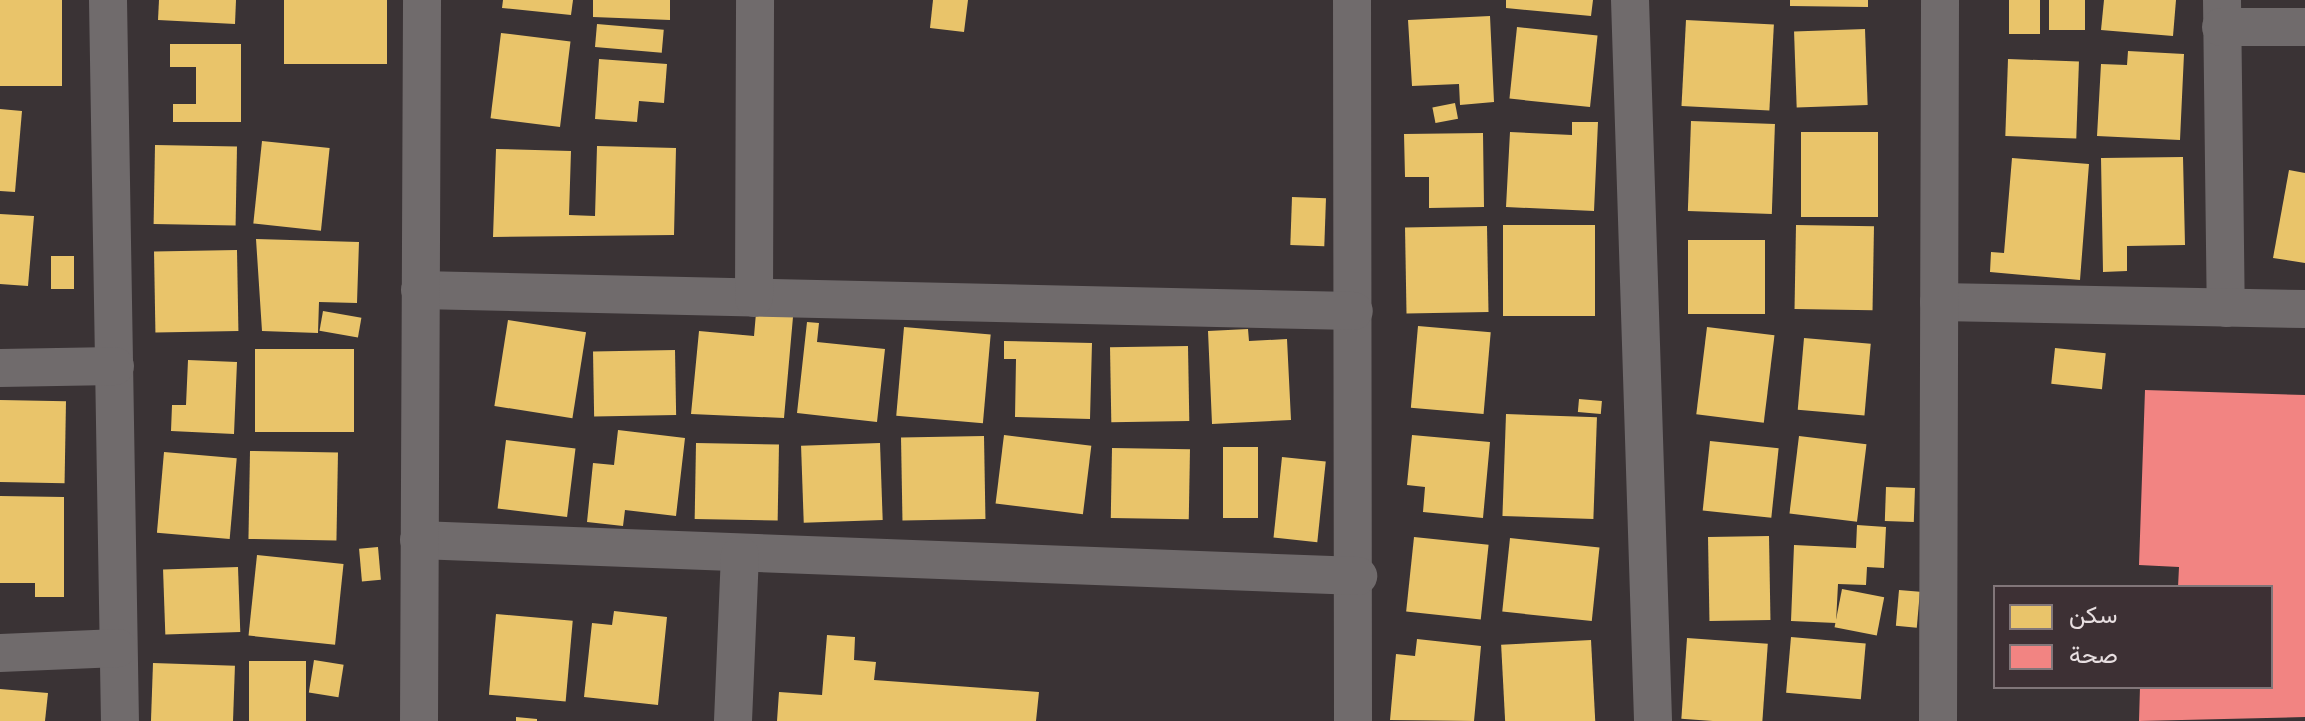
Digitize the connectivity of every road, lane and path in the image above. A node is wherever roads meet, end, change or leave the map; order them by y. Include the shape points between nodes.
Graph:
1 (108, 0) edge
2 (422, 0) edge
3 (755, 0) edge
4 (1352, 0) edge
5 (1630, 0) edge
6 (1940, 0) edge
7 (2221, 14) edge
8 (2305, 27) edge
9 (420, 290) junction
10 (754, 298) junction
11 (1939, 302) junction
12 (2226, 308) junction
13 (2305, 309) edge
14 (1354, 311) junction
15 (115, 366) junction
16 (0, 368) edge
17 (419, 540) junction
18 (740, 555) junction
19 (1358, 576) junction
20 (118, 648) junction
21 (0, 653) edge
22 (120, 721) edge
23 (419, 721) edge
24 (733, 721) edge
25 (1353, 721) edge
26 (1653, 721) edge
27 (1938, 721) edge

1 - 15 street
2 - 9 street
3 - 10 street
4 - 14 street
5 - 26 street
6 - 11 street
7 - 8 street
7 - 12 street
9 - 10 street
9 - 17 street
10 - 14 street
11 - 12 street
11 - 27 street
12 - 13 street
14 - 19 street
15 - 16 street
15 - 20 street
17 - 18 street
17 - 23 street
18 - 19 street
18 - 24 street
19 - 25 street
20 - 21 street
20 - 22 street

